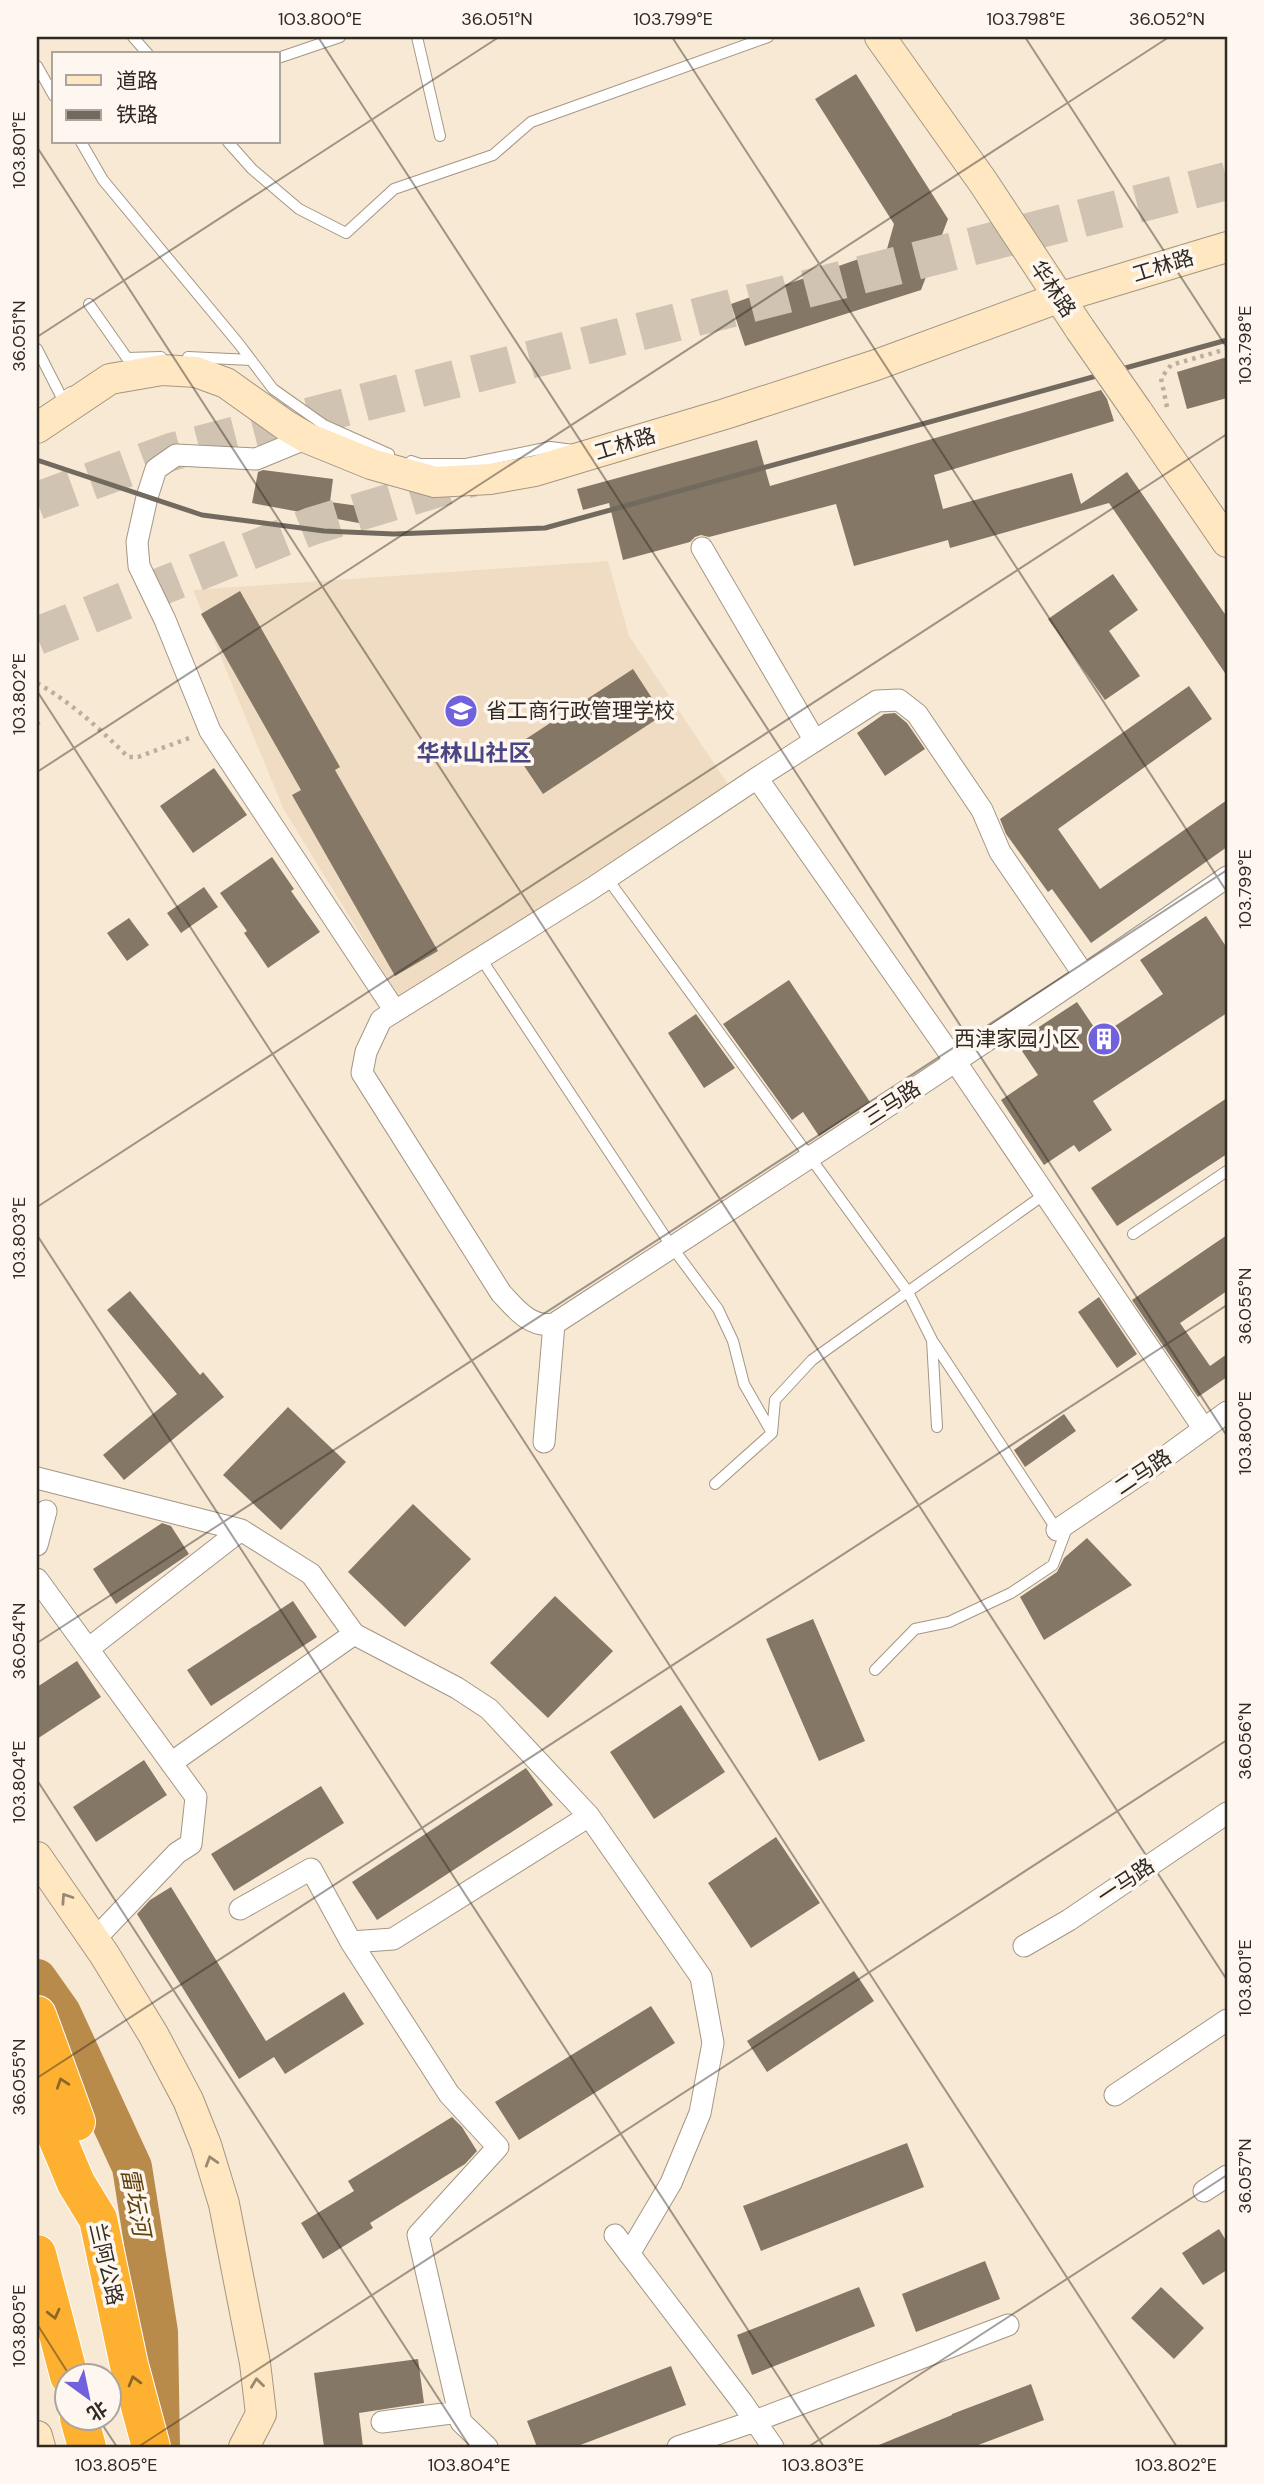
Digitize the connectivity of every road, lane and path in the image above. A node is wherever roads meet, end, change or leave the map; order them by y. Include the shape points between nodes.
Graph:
1 (133, 37) edge
2 (340, 37) edge
3 (417, 37) edge
4 (768, 37) edge
5 (880, 37) edge
6 (146, 52) edge
7 (280, 57) edge
8 (37, 66) edge
9 (52, 92) edge
10 (440, 136) dead end
11 (82, 144) edge
12 (230, 144) edge
13 (1227, 247) edge
14 (1058, 298) junction
15 (89, 304) dead end
16 (37, 349) edge
17 (1227, 349) edge
18 (127, 358) junction
19 (251, 360) junction
20 (1161, 378) dead end
21 (37, 428) edge
22 (307, 438) junction
23 (598, 452) junction
24 (1227, 542) edge
25 (702, 548) dead end
26 (37, 683) edge
27 (37, 722) edge
28 (37, 730) edge
29 (210, 731) junction
30 (815, 741) junction
31 (757, 778) junction
32 (1227, 877) edge
33 (607, 878) junction
34 (480, 957) junction
35 (1084, 975) junction
36 (395, 1010) junction
37 (955, 1061) junction
38 (811, 1156) junction
39 (1227, 1171) edge
40 (1045, 1194) junction
41 (1133, 1234) dead end
42 (672, 1247) junction
43 (908, 1292) junction
44 (554, 1324) junction
45 (932, 1340) junction
46 (1227, 1412) edge
47 (937, 1427) dead end
48 (1204, 1429) junction
49 (772, 1433) junction
50 (544, 1442) dead end
51 (37, 1479) edge
52 (715, 1484) dead end
53 (46, 1511) dead end
54 (1063, 1526) junction
55 (241, 1530) junction
56 (37, 1545) edge
57 (37, 1579) edge
58 (354, 1634) junction
59 (88, 1649) junction
60 (875, 1670) dead end
61 (171, 1763) junction
62 (1227, 1813) edge
63 (589, 1816) junction
64 (37, 1857) edge
65 (240, 1909) dead end
66 (94, 1940) junction
67 (351, 1942) junction
68 (1024, 1946) dead end
69 (37, 2015) edge
70 (1227, 2020) edge
71 (37, 2090) edge
72 (1115, 2095) dead end
73 (1227, 2176) edge
74 (1204, 2192) dead end
75 (98, 2219) junction
76 (615, 2235) dead end
77 (37, 2254) edge
78 (629, 2254) junction
79 (1008, 2325) dead end
80 (66, 2362) edge
81 (459, 2412) junction
82 (755, 2421) junction
83 (382, 2422) dead end
84 (37, 2436) edge
85 (40, 2447) edge
86 (151, 2447) edge
87 (244, 2447) edge
88 (487, 2447) edge
89 (678, 2447) edge
90 (773, 2447) edge

1 - 6 lane
2 - 7 lane
3 - 10 lane
4 - 12 lane via 531,122 493,155 394,189 346,233 299,209
5 - 14 street, 华林路
8 - 9 lane
11 - 19 lane via 103,180
13 - 14 street, 工林路
14 - 23 street, 工林路 via 876,365
14 - 24 street, 华林路, bridge
15 - 18 lane
16 - 18 lane via 62,398
17 - 20 path via 1171,365
18 - 19 lane
19 - 23 lane via 273,389 324,425 378,451 420,464 466,464 550,447
21 - 22 street, 工林路 via 110,379 162,370 196,372 226,383
22 - 23 street, 工林路 via 370,464 435,482 490,480
22 - 29 street via 256,459 176,455 156,468 137,542 139,566
25 - 30 street
26 - 29 path via 93,722 128,757
27 - 28 path
29 - 36 street
30 - 31 street
30 - 35 street via 877,701 899,700 918,714 982,810 999,852
31 - 33 street
31 - 37 street
32 - 35 street, 三马路
33 - 34 street
33 - 38 lane
34 - 36 street
34 - 42 lane
35 - 37 street, 三马路
36 - 44 street via 381,1020 362,1073 501,1293 521,1315 543,1326
37 - 38 street, 三马路
37 - 40 street
38 - 42 street, 三马路
38 - 43 lane
39 - 41 lane
40 - 43 lane
40 - 48 street
42 - 44 street, 三马路
42 - 49 lane via 718,1309 733,1341 744,1384
43 - 45 lane
43 - 49 lane via 812,1360 775,1400
44 - 50 street
45 - 47 lane
45 - 54 lane
46 - 48 street, 二马路
48 - 54 street, 二马路
49 - 52 lane
51 - 55 street
53 - 56 street
54 - 60 lane via 1053,1565 1011,1593 949,1622 915,1629
55 - 58 street via 311,1574
55 - 59 street
57 - 59 street
58 - 61 street
58 - 63 street via 489,1709
59 - 61 street
61 - 66 street via 196,1797 191,1844
62 - 68 street, 一马路
63 - 67 street via 393,1938
63 - 78 street via 701,1978 713,2043 701,2113 671,2183
66 -> 64 street
65 - 67 street via 311,1869
87 -> 66 street via 261,2414 220,2192 188,2100
67 - 81 street via 449,2094 498,2147 418,2235
75 -> 69 highway via 90,2162
70 - 72 street
71 - 75 highway, 兰阿公路 via 76,2183
73 - 74 street
86 -> 75 highway, 兰阿公路
76 - 78 street
77 -> 80 highway
78 - 82 street
79 - 82 street
81 - 83 street
81 - 88 street via 461,2421
82 - 89 street
82 - 90 street
84 - 85 street

